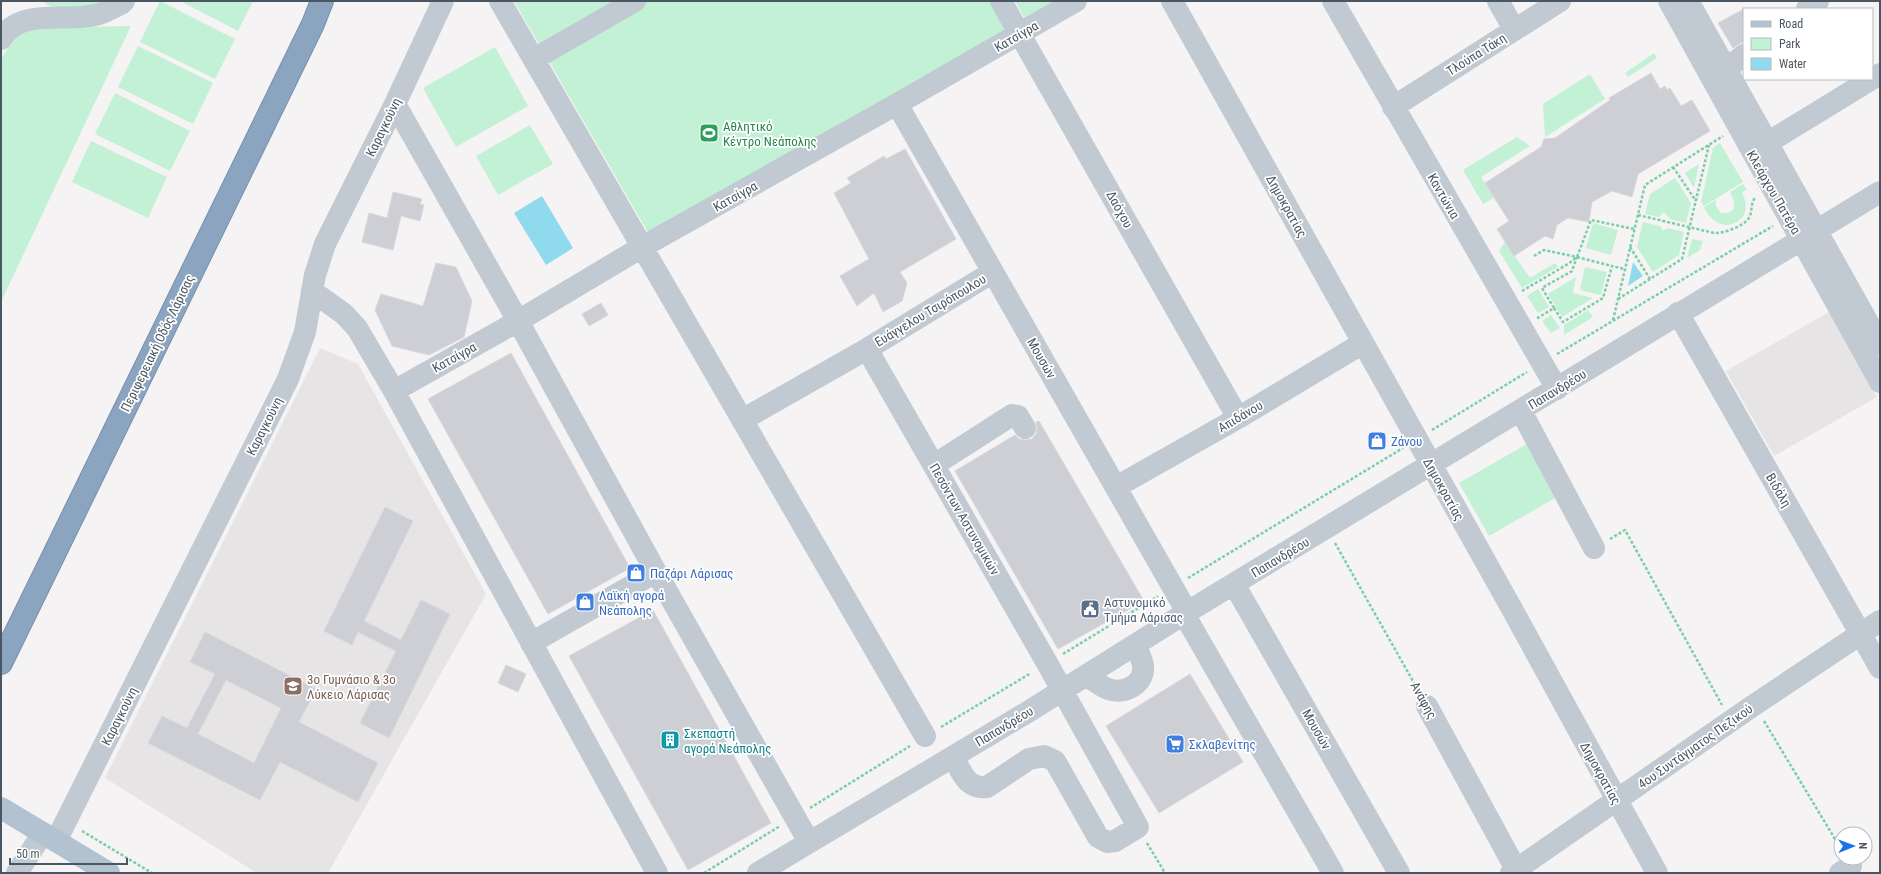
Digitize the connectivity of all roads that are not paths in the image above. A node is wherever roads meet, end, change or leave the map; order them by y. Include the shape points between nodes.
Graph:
1 (124, 1) edge
2 (322, 1) edge
3 (326, 1) edge
4 (443, 1) edge
5 (500, 1) edge
6 (635, 1) edge
7 (1001, 1) edge
8 (1076, 1) edge
9 (1172, 1) edge
10 (1333, 1) edge
11 (1498, 1) edge
12 (1560, 1) edge
13 (1669, 1) edge
14 (1688, 1) edge
15 (1818, 1) edge
16 (1808, 8) edge
17 (313, 24) junction
18 (1514, 29) junction
19 (1020, 34) junction
20 (1, 39) edge
21 (1743, 56) edge
22 (534, 59) junction
23 (1726, 69) junction
24 (1870, 80) edge
25 (395, 104) junction
26 (897, 104) junction
27 (1393, 107) junction
28 (1767, 143) junction
29 (1880, 192) edge
30 (1809, 235) junction
31 (642, 247) junction
32 (993, 272) junction
33 (312, 291) junction
34 (1678, 313) junction
35 (518, 321) junction
36 (1363, 343) junction
37 (1880, 344) edge
38 (867, 349) junction
39 (1880, 382) edge
40 (1557, 389) junction
41 (394, 391) junction
42 (1521, 411) junction
43 (1238, 418) junction
44 (742, 420) junction
45 (1025, 428) dead end
46 (934, 465) junction
47 (1431, 465) junction
48 (1116, 487) junction
49 (1594, 548) road end
50 (656, 572) junction
51 (1234, 584) junction
52 (1186, 613) junction
53 (1880, 621) edge
54 (1860, 633) junction
55 (531, 643) junction
56 (1135, 645) junction
57 (1, 663) edge
58 (1880, 668) edge
59 (1088, 675) junction
60 (1062, 690) junction
61 (1427, 706) road end
62 (925, 736) road end
63 (953, 757) junction
64 (1617, 801) junction
65 (1, 808) edge
66 (50, 837) junction
67 (809, 842) junction
68 (1515, 872) edge
69 (17, 873) edge
70 (109, 873) edge
71 (656, 873) edge
72 (758, 873) edge
73 (1333, 873) edge
74 (1399, 873) edge
75 (1657, 873) edge

1 - 20 street via 98,14 23,20 7,29
2 - 17 highway
3 - 17 highway
4 - 25 street, Καραγκούνη
5 - 22 street
6 - 22 street
7 - 19 street, Δαόχου
8 - 19 street, Κατσίγρα
9 - 36 street, Δημοκρατίας
10 - 27 street, Καντώνια
11 - 18 street
12 - 18 street, Τλούπα Τάκη
13 - 30 street, Κλεάρχου Πατέρα via 1788,216
14 - 23 street, Κλεάρχου Πατέρα
15 - 16 street
17 - 57 highway, Περιφερειακή Οδός Λάρισας
18 - 27 street, Τλούπα Τάκη
19 - 26 street, Κατσίγρα
19 - 43 street, Δαόχου
21 - 23 street
22 - 31 street
23 - 28 street, Κλεάρχου Πατέρα
24 - 28 street
25 - 33 street, Καραγκούνη via 325,244
25 - 35 street
26 - 31 street, Κατσίγρα
26 - 32 street, Μουσών
27 - 40 street, Καντώνια
28 - 30 street, Κλεάρχου Πατέρα
29 - 30 street, Παπανδρέου
30 - 34 street, Παπανδρέου
30 - 37 street, Κλεάρχου Πατέρα
30 - 39 street, Κλεάρχου Πατέρα
31 - 35 street, Κατσίγρα
31 - 44 street
32 - 38 street, Ευάγγελου Τσιρόπουλου
32 - 48 street, Μουσών
33 - 41 street via 344,314 357,328
33 - 66 street, Καραγκούνη via 305,332 288,379 66,821
34 - 40 street, Παπανδρέου
34 - 54 street, Βιδάλη
35 - 41 street, Κατσίγρα
35 - 50 street
36 - 43 street, Απιδάνου
36 - 47 street, Δημοκρατίας
38 - 44 street, Ευάγγελου Τσιρόπουλου
38 - 46 street, Πεσόντων Αστυνομικών
40 - 42 street, Παπανδρέου
41 - 55 street
42 - 47 street, Παπανδρέου
42 - 49 street
43 - 48 street, Απιδάνου
44 - 62 street
45 - 46 street via 1018,416 1012,415
46 - 60 street, Πεσόντων Αστυνομικών
47 - 51 street, Παπανδρέου
47 - 64 street, Δημοκρατίας
48 - 52 street, Μουσών
50 - 55 street
50 - 67 street
51 - 52 street, Παπανδρέου
51 - 74 street, Μουσών
52 - 56 street, Παπανδρέου
52 - 73 street, Μουσών
53 - 54 street, 4ου Συντάγματος Πεζικού
54 - 58 street, Βιδάλη
54 - 64 street, 4ου Συντάγματος Πεζικού
55 - 71 street
56 - 59 street, Παπανδρέου
56 - 59 street via 1143,666 1142,677 1136,684 1120,692 1109,690 1096,684
59 - 60 street, Παπανδρέου
60 - 63 street, Παπανδρέου
60 - 63 street, Πεσόντων Αστυνομικών via 1138,827 1115,840 1107,842 1098,837 1055,761 1044,756 1029,759 987,787 979,788 970,784
61 - 68 street, Ανάφης
63 - 67 street, Παπανδρέου
64 - 68 street, 4ου Συντάγματος Πεζικού
64 - 75 street, Δημοκρατίας
65 - 66 main road
66 - 69 street, Καραγκούνη
66 - 70 main road
67 - 72 street, Παπανδρέου

